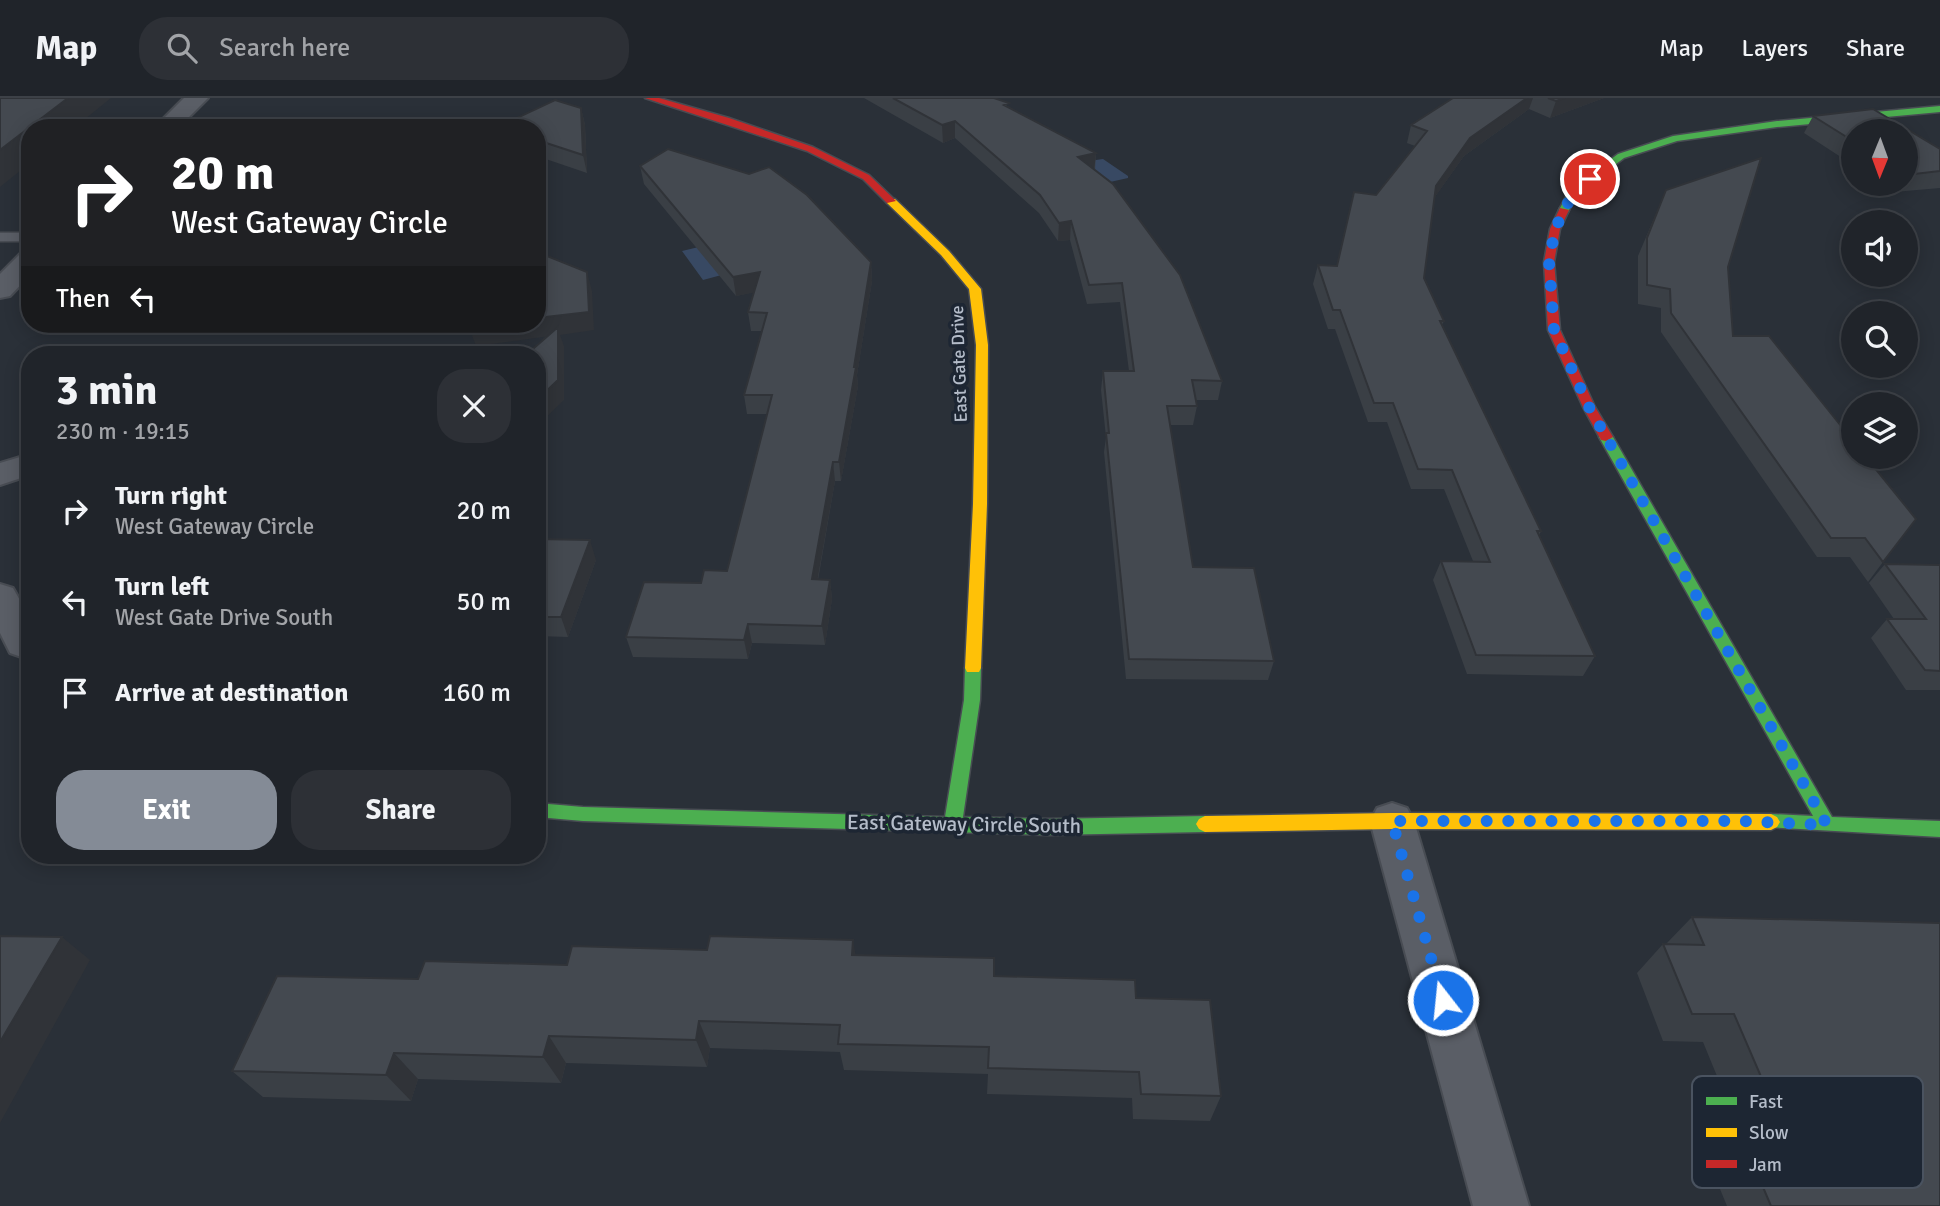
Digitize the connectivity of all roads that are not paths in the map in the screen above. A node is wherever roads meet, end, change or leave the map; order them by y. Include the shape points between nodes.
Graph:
1 (197, 98) edge
2 (649, 98) edge
3 (1940, 110) edge
4 (175, 119) edge
5 (0, 237) edge
6 (21, 237) edge
7 (21, 268) edge
8 (0, 290) edge
9 (21, 467) edge
10 (0, 474) edge
11 (0, 597) edge
12 (21, 637) edge
13 (546, 810) edge
14 (1392, 821) junction
15 (953, 825) junction
16 (1827, 825) junction
17 (1940, 829) edge
18 (1501, 1206) edge

1 - 4 street
2 - 15 street, East Gate Drive via 810,149 866,177 945,253 975,289 982,345 972,700
3 - 16 street via 1676,138 1621,156 1574,191 1555,229 1549,262 1554,330 1589,407
5 - 6 lane
7 - 8 street
9 - 10 street
11 - 12 street
13 - 15 street, East Gateway Circle South
14 - 15 street, East Gateway Circle South
14 - 16 street, East Gateway Circle South
14 - 18 street
16 - 17 street, East Gateway Circle South

